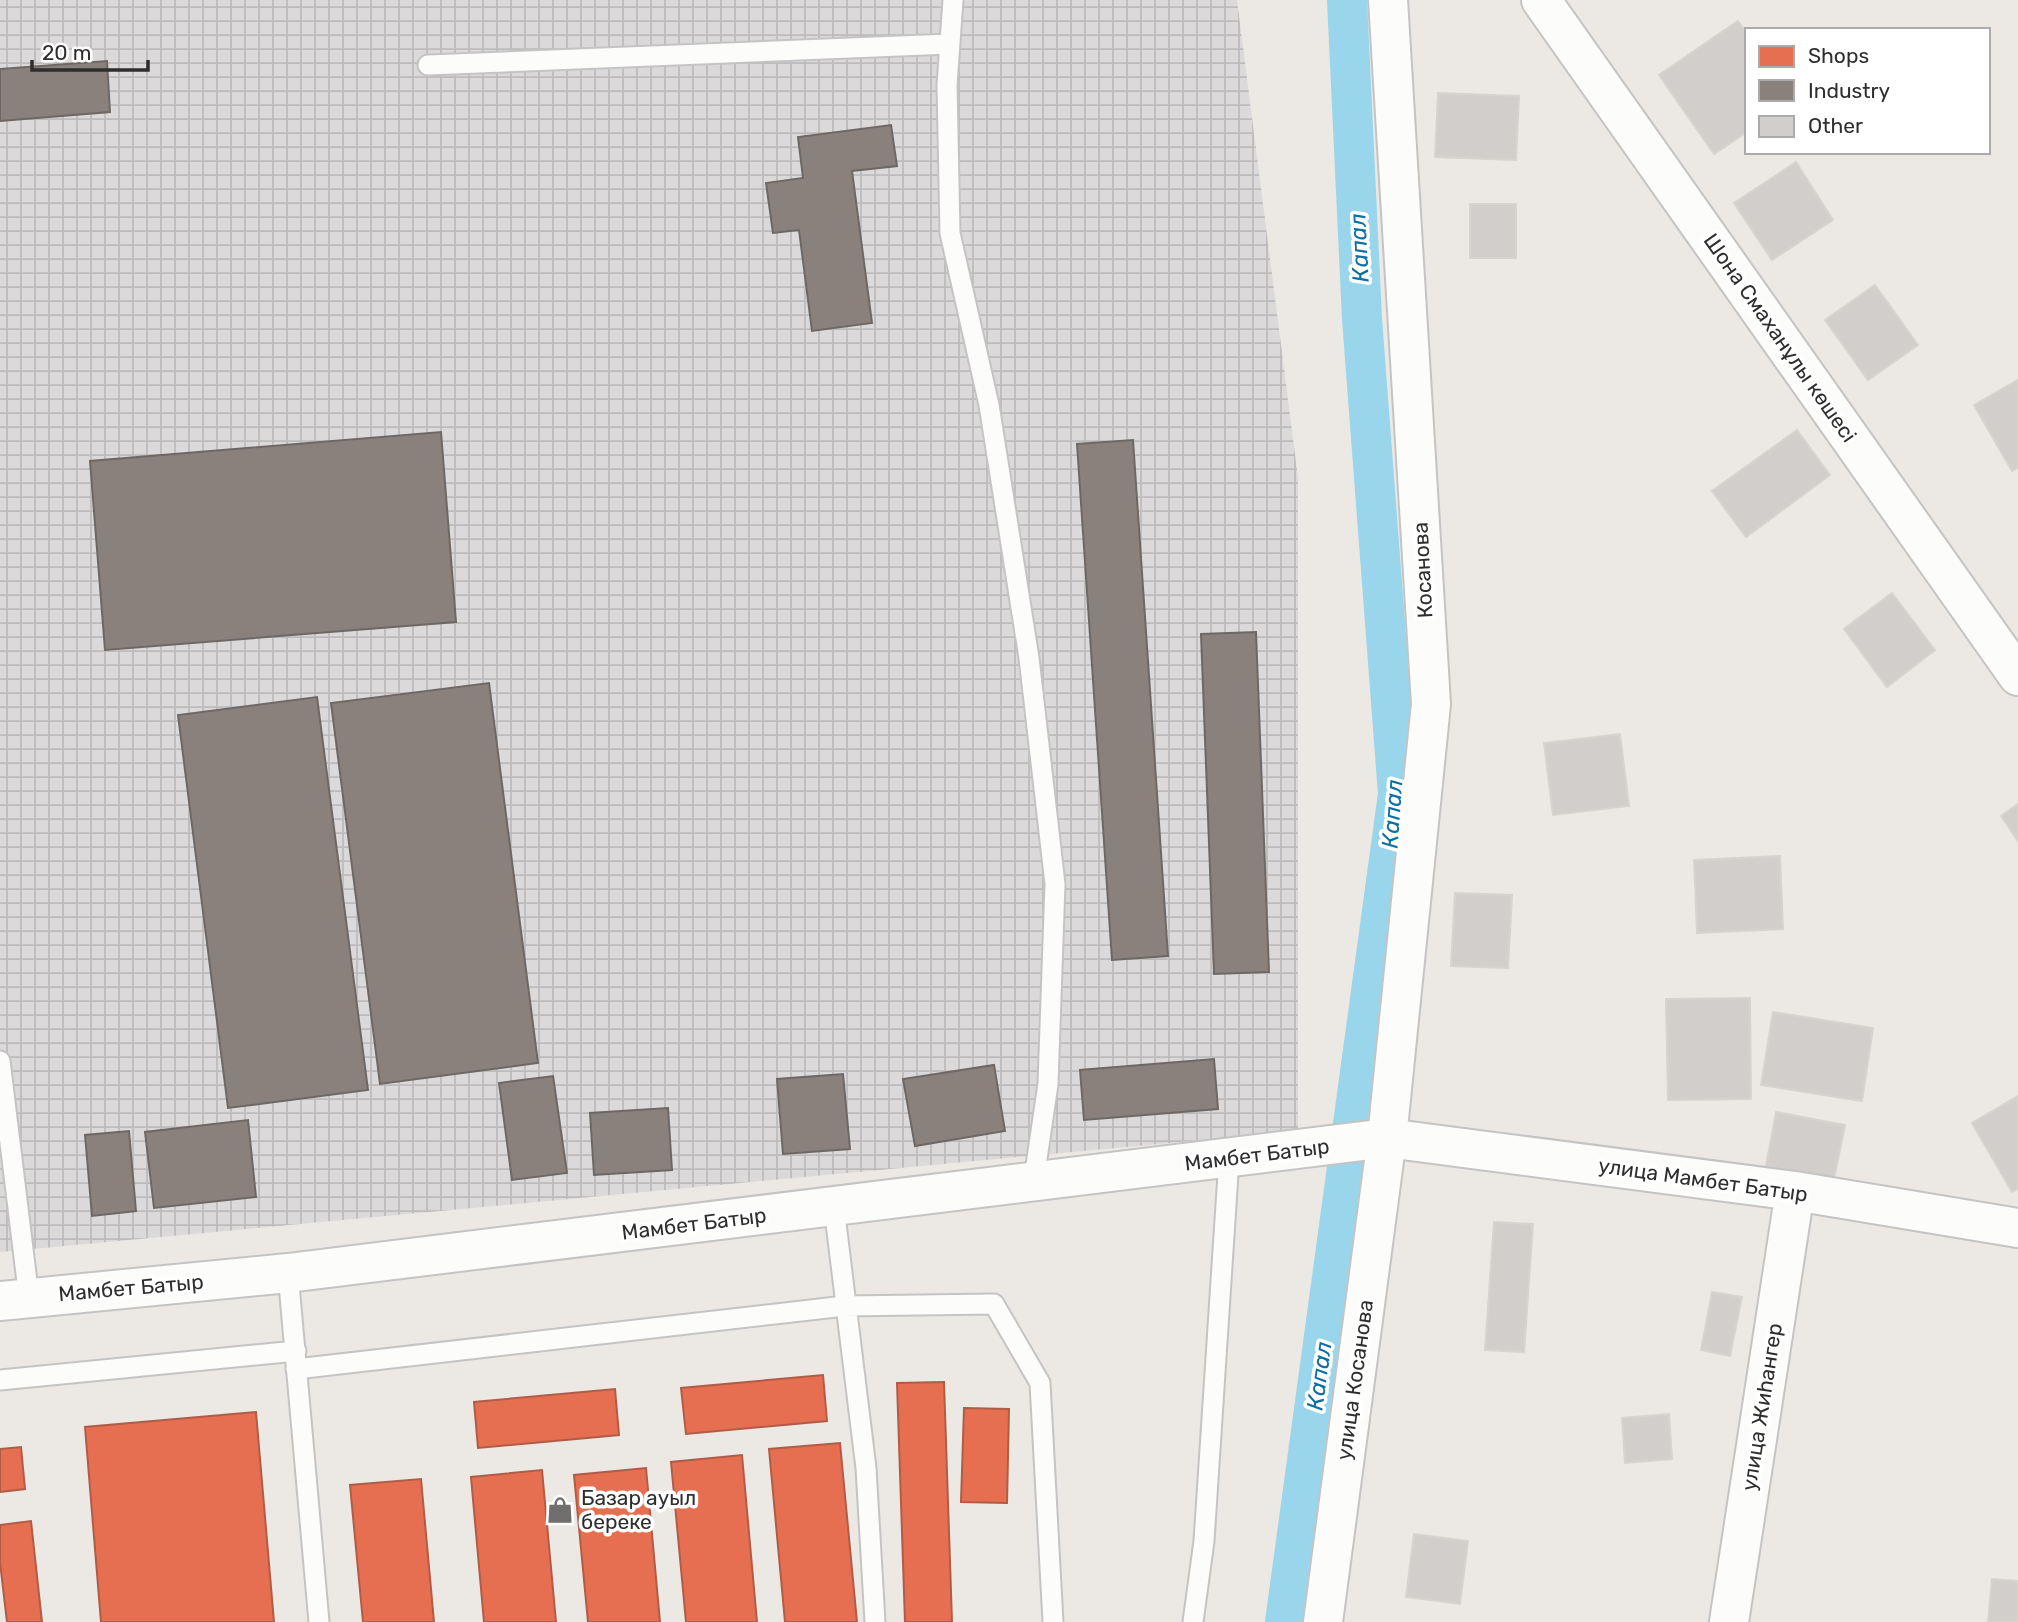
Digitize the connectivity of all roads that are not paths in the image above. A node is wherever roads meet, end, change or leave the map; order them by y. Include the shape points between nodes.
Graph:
1 (953, 0) edge
2 (1388, 0) edge
3 (1541, 0) edge
4 (950, 44) junction
5 (428, 65) dead end
6 (2018, 676) edge
7 (0, 1061) edge
8 (1387, 1138) junction
9 (1229, 1159) junction
10 (1034, 1179) junction
11 (1795, 1191) junction
12 (834, 1208) junction
13 (2018, 1228) edge
14 (288, 1273) junction
15 (15, 1299) edge
16 (845, 1306) junction
17 (296, 1360) junction
18 (0, 1380) edge
19 (319, 1622) edge
20 (875, 1622) edge
21 (1053, 1622) edge
22 (1193, 1622) edge
23 (1323, 1622) edge
24 (1729, 1622) edge

1 - 4 lane
2 - 8 street, Косанова via 1431,705
3 - 6 street, Шона Смаханұлы көшесі
4 - 5 lane
4 - 10 lane via 950,233 989,405 1028,658 1055,884 1048,1084
7 - 15 lane
8 - 9 street, Мамбет Батыр
8 - 11 street, улица Мамбет Батыр
8 - 23 street, улица Косанова
9 - 10 street, Мамбет Батыр
9 - 22 lane via 1204,1541
10 - 12 street, Мамбет Батыр
11 - 13 street, улица Мамбет Батыр
11 - 24 street, улица Жиhангер
12 - 14 street, Мамбет Батыр
12 - 16 lane
14 - 15 street, Мамбет Батыр
14 - 17 lane
16 - 17 lane
16 - 20 lane via 866,1468
16 - 21 lane via 994,1304 1040,1383
17 - 18 lane
17 - 19 lane

